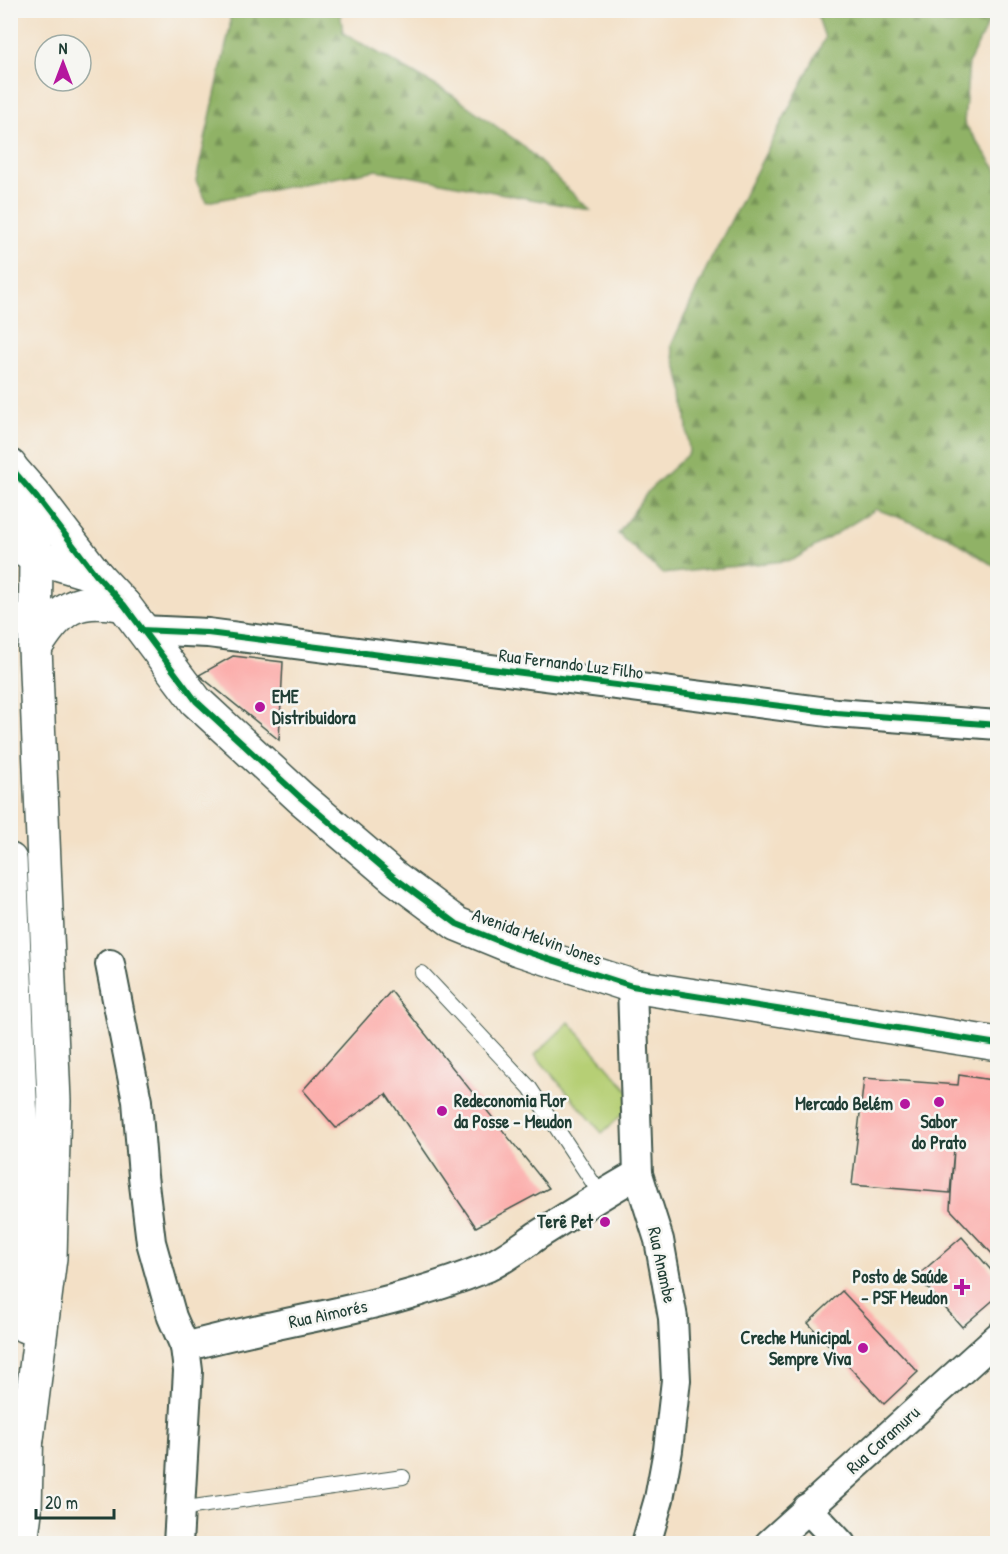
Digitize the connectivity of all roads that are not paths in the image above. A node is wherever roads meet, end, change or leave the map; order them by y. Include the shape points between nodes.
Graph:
1 (11, 467) edge
2 (10, 486) edge
3 (10, 495) edge
4 (23, 550) edge
5 (96, 575) junction
6 (133, 618) junction
7 (35, 648) junction
8 (998, 725) edge
9 (10, 860) edge
10 (12, 947) edge
11 (110, 964) dead end
12 (422, 973) dead end
13 (632, 986) junction
14 (998, 1044) edge
15 (638, 1174) junction
16 (601, 1194) junction
17 (998, 1337) edge
18 (185, 1347) junction
19 (10, 1397) edge
20 (27, 1439) junction
21 (403, 1477) dead end
22 (807, 1508) junction
23 (179, 1509) junction
24 (21, 1544) edge
25 (178, 1544) edge
26 (646, 1544) edge
27 (769, 1544) edge
28 (841, 1544) edge

1 - 2 main road
1 - 5 main road, Avenida Melvin Jones
3 - 4 main road via 35,539
4 - 5 main road
4 - 7 main road
5 - 6 main road, Avenida Melvin Jones
6 - 7 main road via 102,601 73,607 50,624
6 - 8 street, Rua Fernando Luz Filho via 208,633 836,713
6 - 13 main road, Avenida Melvin Jones via 196,701 395,879 456,924 518,950
7 - 20 main road via 54,1170 50,1258
9 - 10 main road
10 - 20 main road via 21,1122
11 - 18 street via 137,1101 151,1242 172,1317
12 - 16 lane via 530,1088
13 - 14 main road, Avenida Melvin Jones
13 - 15 street, Rua Anambe
15 - 16 street, Rua Aimorés
15 - 26 street, Rua Anambe via 665,1273 673,1318 676,1380 668,1450
16 - 18 street, Rua Aimorés via 491,1266 434,1288
17 - 22 street, Rua Caramuru
18 - 23 street via 188,1371
19 - 20 main road
20 - 24 main road
21 - 23 lane
22 - 27 street, Rua Caramuru
22 - 28 street
23 - 25 street

